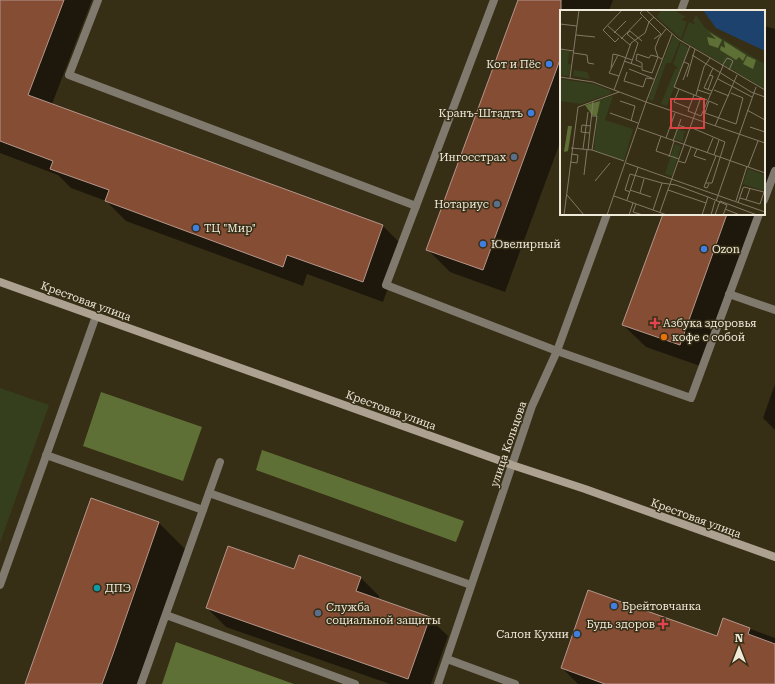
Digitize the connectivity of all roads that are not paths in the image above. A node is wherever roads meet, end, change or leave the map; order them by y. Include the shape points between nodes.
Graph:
1 (98, 0) edge
2 (494, 0) edge
3 (685, 0) edge
4 (681, 10) edge
5 (775, 171) edge
6 (765, 197) edge
7 (416, 206) junction
8 (607, 215) edge
9 (759, 215) edge
10 (0, 282) edge
11 (729, 294) junction
12 (775, 310) edge
13 (96, 316) junction
14 (557, 351) junction
15 (46, 455) junction
16 (220, 462) dead end
17 (512, 465) junction
18 (209, 493) junction
19 (203, 510) junction
20 (775, 557) edge
21 (0, 585) edge
22 (471, 585) junction
23 (166, 616) junction
24 (447, 659) junction
25 (141, 684) edge
26 (354, 684) edge
27 (438, 684) edge
28 (515, 684) edge

1 - 7 street via 69,76
2 - 7 street
3 - 4 street
5 - 6 street
7 - 14 street via 386,285
8 - 14 street, улица Кольцова
9 - 11 street
10 - 13 street, Крестовая улица
11 - 12 street
11 - 14 street via 691,398
13 - 15 street
13 - 17 street, Крестовая улица
14 - 17 street, улица Кольцова via 532,406
15 - 19 street
15 - 21 street
16 - 18 street
17 - 20 street, Крестовая улица
17 - 22 street, улица Кольцова
18 - 19 street
18 - 22 street
19 - 23 street
22 - 24 street, улица Кольцова
23 - 25 street
23 - 26 street
24 - 27 street, улица Кольцова
24 - 28 street

